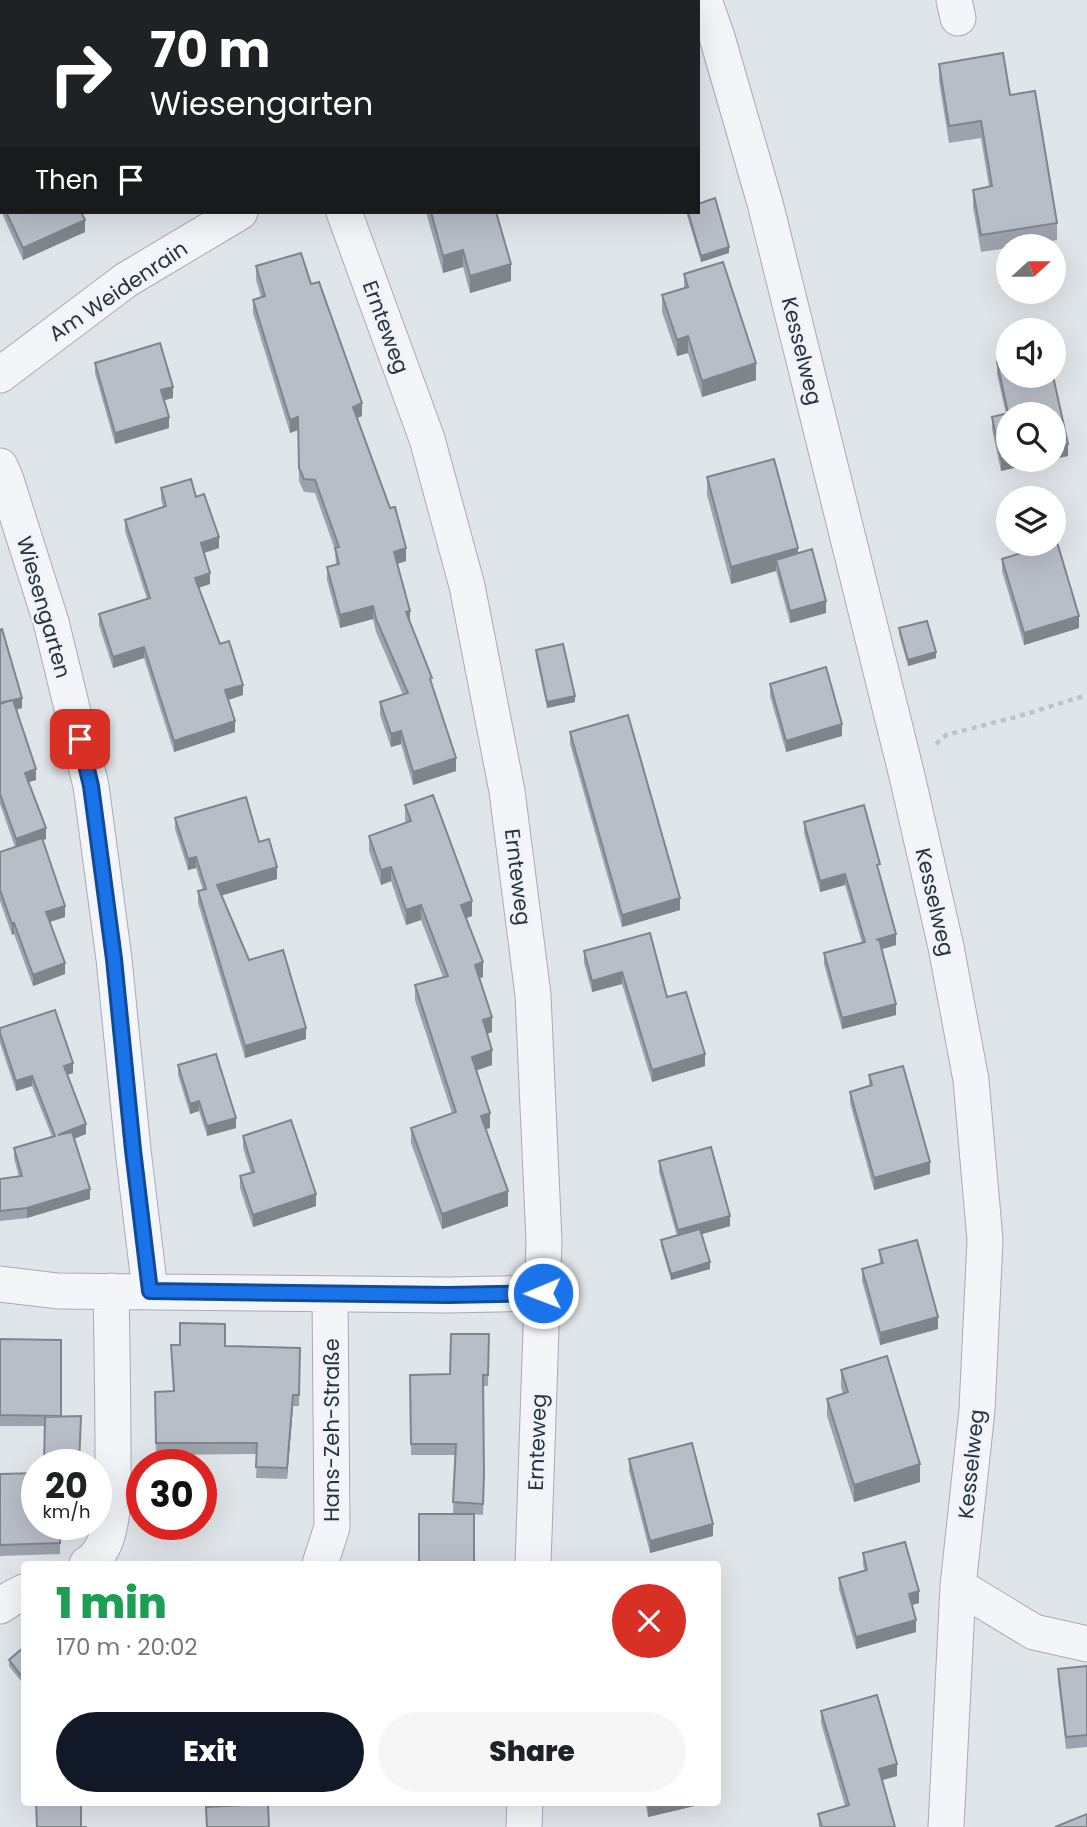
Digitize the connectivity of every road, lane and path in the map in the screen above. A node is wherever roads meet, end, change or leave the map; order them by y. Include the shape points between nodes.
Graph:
1 (704, 0) edge
2 (708, 41) edge
3 (237, 214) edge
4 (345, 214) edge
5 (0, 375) edge
6 (0, 466) edge
7 (1087, 695) edge
8 (907, 776) junction
9 (0, 1284) edge
10 (111, 1291) junction
11 (150, 1291) junction
12 (543, 1293) junction
13 (330, 1294) junction
14 (93, 1561) edge
15 (321, 1561) edge
16 (533, 1561) edge
17 (958, 1586) junction
18 (1087, 1644) edge
19 (525, 1806) edge
20 (524, 1827) edge
21 (946, 1827) edge

1 - 2 street, Kesselweg
2 - 8 street, Kesselweg via 765,203
3 - 5 street, Am Weidenrain via 126,280
4 - 12 street, Ernteweg via 428,439 467,586 507,791 533,995
6 - 11 street, Wiesengarten via 51,622 91,786
7 - 8 path via 946,735
8 - 17 street, Kesselweg via 971,1080 985,1240 977,1410
9 - 10 street
10 - 11 street
10 - 14 street via 110,1521 106,1542
11 - 13 street
12 - 13 street
12 - 16 street, Ernteweg
13 - 15 street, Hans-Zeh-Straße via 332,1527
17 - 18 street via 1034,1632
17 - 21 street, Kesselweg
19 - 20 street

